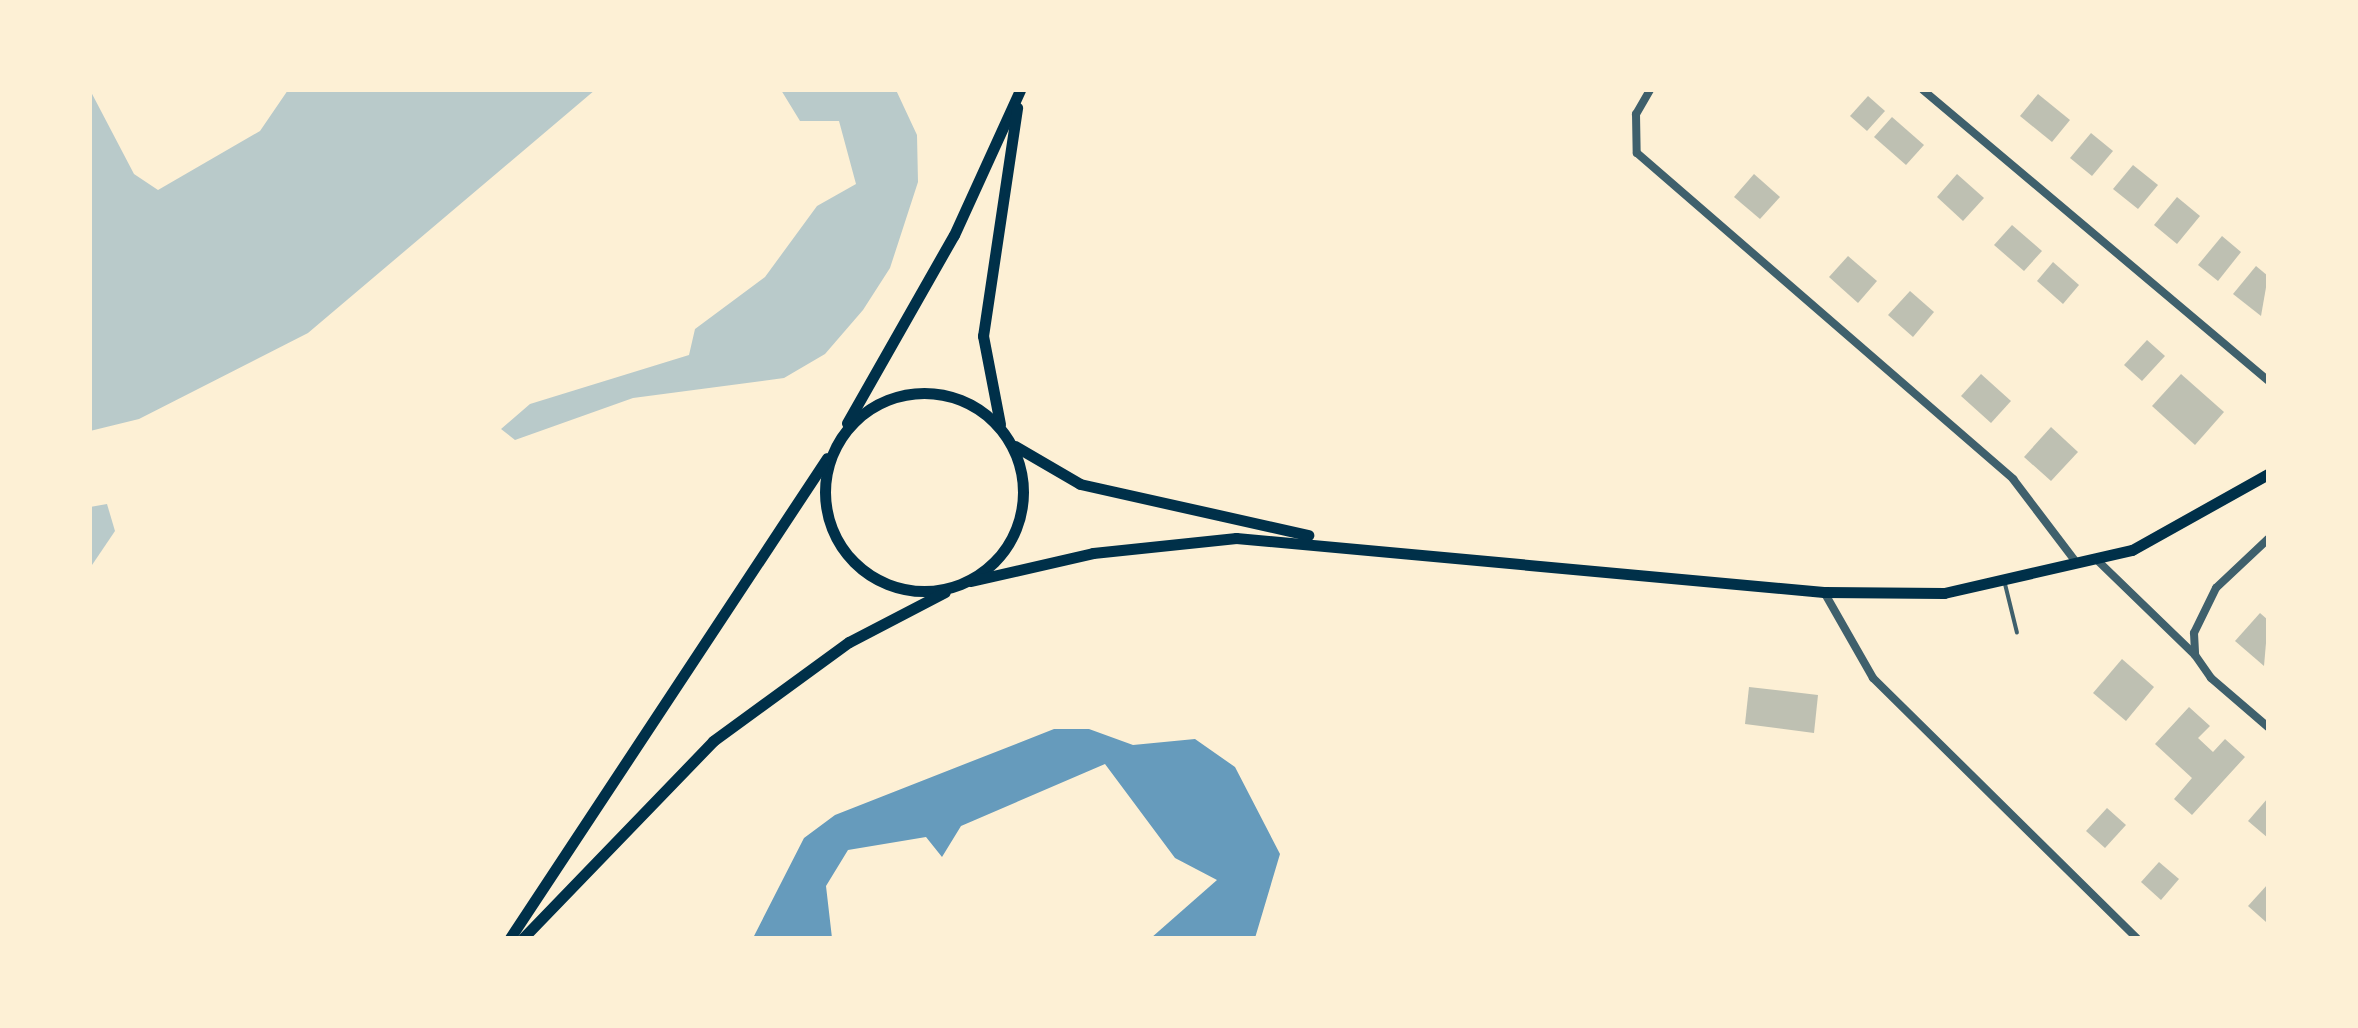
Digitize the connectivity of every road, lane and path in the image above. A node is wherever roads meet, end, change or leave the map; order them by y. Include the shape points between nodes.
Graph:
1 (1020, 90) edge
2 (1650, 90) edge
3 (1923, 90) edge
4 (2268, 381) edge
5 (1000, 424) junction
6 (843, 430) junction
7 (1015, 446) junction
8 (832, 450) junction
9 (2268, 474) edge
10 (2268, 539) edge
11 (1337, 541) junction
12 (2097, 560) junction
13 (2078, 565) junction
14 (971, 582) junction
15 (2004, 584) junction
16 (946, 591) junction
17 (1824, 592) junction
18 (2017, 633) dead end
19 (2194, 655) junction
20 (2268, 726) edge
21 (510, 938) edge
22 (523, 938) edge
23 (2137, 938) edge

1 - 5 main road via 982,336
1 - 6 main road via 954,234
2 - 13 street via 1636,114 1637,153 1678,198 2013,478
3 - 4 street
5 - 6 main road via 922,394 870,408
5 - 7 main road
6 - 8 main road
7 - 11 main road via 1080,484
7 - 14 main road via 1018,519 995,562
8 - 16 main road via 826,508 846,554 888,584
8 - 21 main road
9 - 12 main road via 2206,515
10 - 19 street via 2207,600
11 - 14 main road via 1178,540
11 - 17 main road
12 - 13 main road
12 - 19 street
13 - 15 main road
14 - 16 main road
15 - 17 main road
15 - 18 lane
16 - 22 main road via 849,642 713,741
17 - 23 street via 1872,678
19 - 20 street

